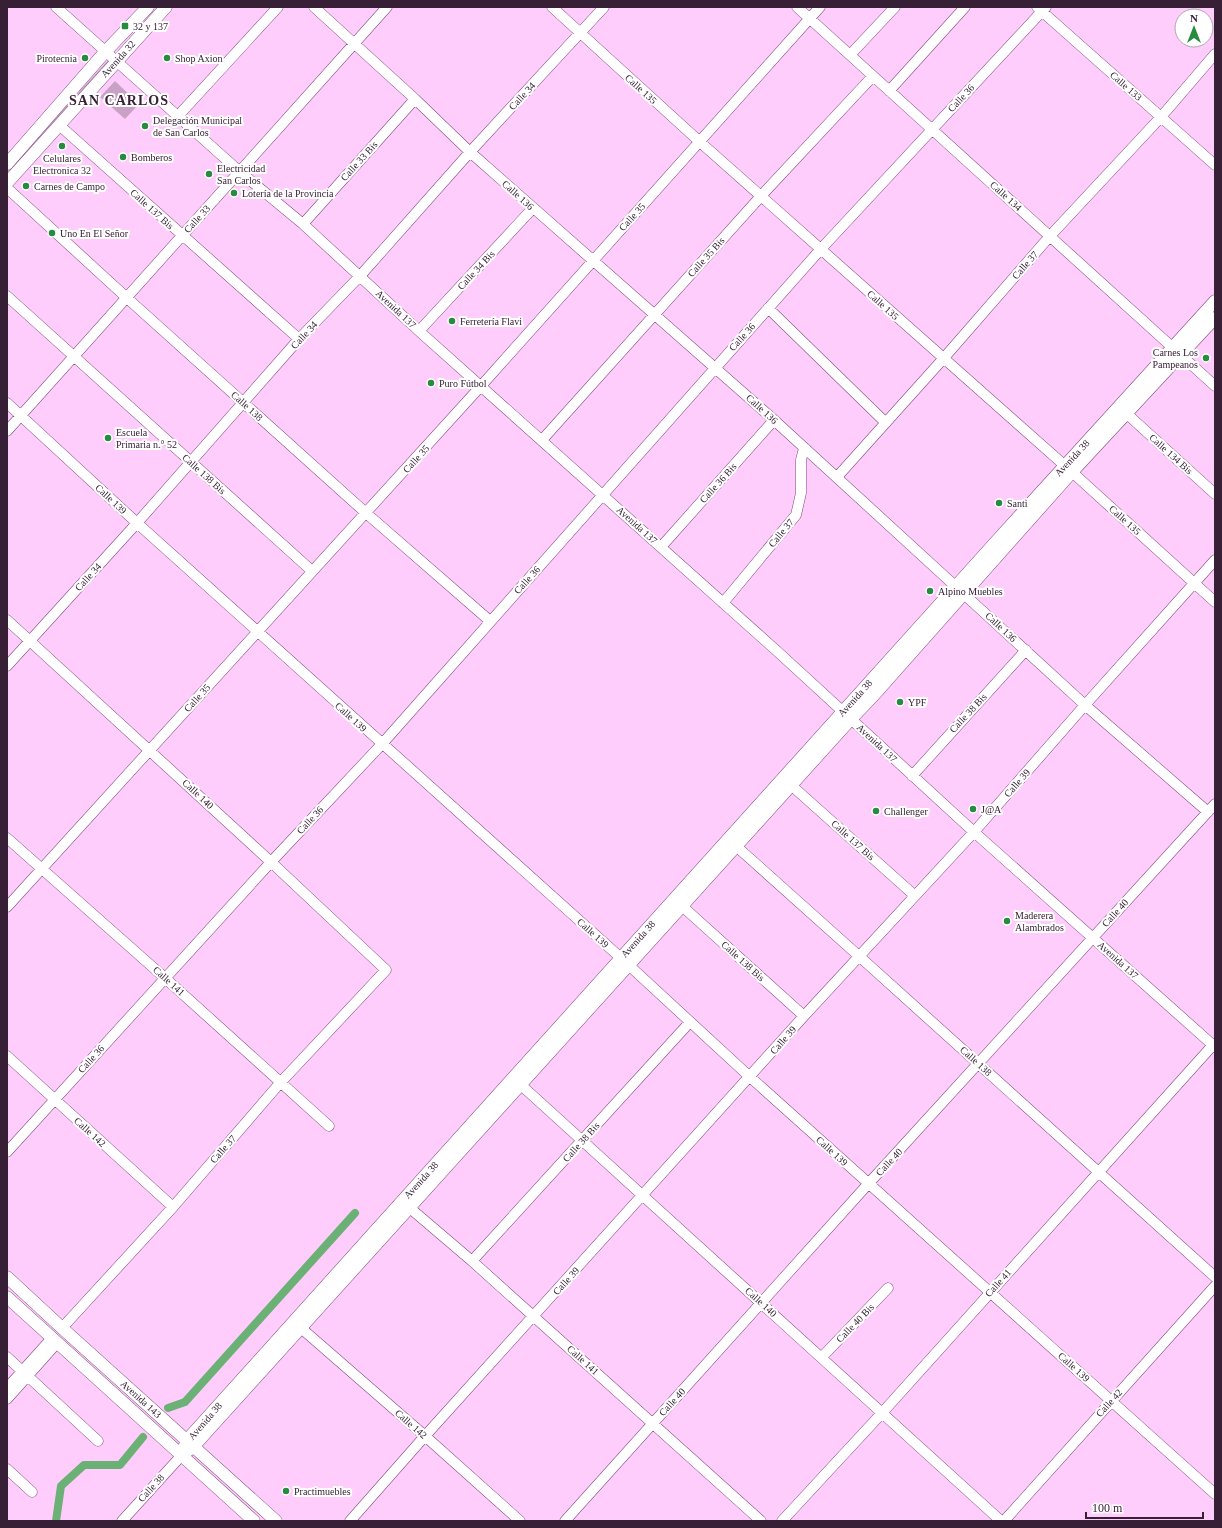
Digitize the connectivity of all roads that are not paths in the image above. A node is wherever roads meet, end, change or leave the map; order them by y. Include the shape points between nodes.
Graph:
1 (56, 7) edge
2 (148, 7) edge
3 (166, 7) edge
4 (278, 7) edge
5 (314, 7) edge
6 (387, 7) edge
7 (552, 7) edge
8 (604, 7) edge
9 (796, 7) edge
10 (820, 7) edge
11 (895, 7) edge
12 (965, 7) edge
13 (1042, 9) edge
14 (810, 19) junction
15 (580, 33) junction
16 (354, 44) junction
17 (105, 52) junction
18 (1215, 54) edge
19 (850, 55) junction
20 (116, 62) junction
21 (873, 76) junction
22 (890, 91) junction
23 (415, 99) junction
24 (178, 116) junction
25 (1161, 117) junction
26 (60, 125) junction
27 (932, 129) junction
28 (700, 142) junction
29 (470, 152) junction
30 (7, 164) edge
31 (1215, 165) edge
32 (239, 171) junction
33 (7, 183) edge
34 (7, 188) edge
35 (760, 196) junction
36 (533, 208) junction
37 (303, 224) junction
38 (182, 235) junction
39 (1050, 236) junction
40 (820, 250) junction
41 (592, 260) junction
42 (360, 276) junction
43 (7, 296) edge
44 (127, 298) junction
45 (1215, 301) edge
46 (768, 308) junction
47 (654, 314) junction
48 (1215, 318) edge
49 (419, 331) junction
50 (300, 339) junction
51 (1177, 351) junction
52 (73, 357) junction
53 (943, 359) junction
54 (715, 367) junction
55 (481, 386) junction
56 (1215, 386) edge
57 (243, 402) junction
58 (7, 403) edge
59 (1127, 414) junction
60 (21, 415) junction
61 (774, 420) junction
62 (885, 422) junction
63 (7, 431) edge
64 (542, 440) junction
65 (806, 449) junction
66 (190, 462) junction
67 (1069, 469) junction
68 (837, 477) junction
69 (1215, 494) edge
70 (604, 495) junction
71 (366, 513) junction
72 (137, 524) junction
73 (661, 547) junction
74 (1215, 560) edge
75 (312, 571) junction
76 (1194, 583) junction
77 (960, 590) junction
78 (1215, 602) edge
79 (723, 603) junction
80 (7, 620) edge
81 (490, 621) junction
82 (256, 632) junction
83 (29, 641) junction
84 (1026, 650) junction
85 (7, 666) edge
86 (1085, 705) junction
87 (847, 715) junction
88 (382, 744) junction
89 (150, 750) junction
90 (912, 776) junction
91 (791, 785) junction
92 (1215, 804) edge
93 (1208, 812) junction
94 (974, 832) junction
95 (7, 838) edge
96 (736, 846) junction
97 (271, 862) junction
98 (41, 868) junction
99 (914, 896) junction
100 (682, 906) junction
101 (7, 907) edge
102 (1093, 938) junction
103 (860, 956) junction
104 (624, 962) junction
105 (386, 970) joint
106 (165, 978) junction
107 (804, 1016) junction
108 (690, 1022) junction
109 (1214, 1046) edge
110 (7, 1056) edge
111 (979, 1064) junction
112 (750, 1077) junction
113 (280, 1083) junction
114 (520, 1085) junction
115 (54, 1099) junction
116 (329, 1126) dead end
117 (582, 1141) junction
118 (7, 1152) edge
119 (1099, 1172) junction
120 (869, 1183) junction
121 (643, 1196) junction
122 (406, 1205) junction
123 (173, 1207) junction
124 (472, 1261) junction
125 (7, 1277) edge
126 (1215, 1277) edge
127 (1215, 1286) edge
128 (888, 1288) dead end
129 (990, 1292) junction
130 (7, 1297) edge
131 (762, 1303) junction
132 (534, 1316) junction
133 (62, 1328) junction
134 (301, 1328) junction
135 (55, 1340) junction
136 (7, 1356) edge
137 (822, 1357) junction
138 (25, 1373) junction
139 (7, 1388) edge
140 (7, 1399) edge
141 (1111, 1400) junction
142 (882, 1413) junction
143 (653, 1423) junction
144 (425, 1436) junction
145 (98, 1442) dead end
146 (191, 1443) junction
147 (181, 1456) junction
148 (7, 1469) edge
149 (32, 1492) dead end
150 (1215, 1494) edge
151 (122, 1521) edge
152 (254, 1521) edge
153 (276, 1521) edge
154 (350, 1521) edge
155 (520, 1521) edge
156 (565, 1521) edge
157 (761, 1521) edge
158 (782, 1521) edge
159 (1002, 1521) edge

1 - 17 street, Avenida 137
2 - 17 main road, Avenida 32
3 - 20 main road, Avenida 32
4 - 24 street
5 - 16 street, Calle 136
6 - 16 street, Calle 33
7 - 15 street, Calle 135
8 - 15 street, Calle 34
9 - 14 street, Calle 134
10 - 14 street, Calle 35
11 - 19 street
12 - 22 street
13 - 25 street, Calle 133
13 - 27 street, Calle 36
14 - 19 street, Calle 134
14 - 28 street, Calle 35
15 - 28 street, Calle 135
15 - 29 street, Calle 34
16 - 23 street, Calle 136
16 - 32 street, Calle 33
17 - 20 street, Avenida 137
17 - 30 main road, Avenida 32
18 - 25 street, Calle 37
19 - 21 street, Calle 134
20 - 24 street, Avenida 137
20 - 26 main road, Avenida 32
21 - 22 street, Calle 134
21 - 35 street, Calle 35 Bis
22 - 27 street, Calle 134
23 - 29 street, Calle 136
23 - 37 street, Calle 33 Bis
24 - 32 street, Avenida 137
25 - 31 street, Calle 133
25 - 39 street, Calle 37
26 - 33 main road, Avenida 32
26 - 38 street, Calle 137 Bis
27 - 39 street, Calle 134
27 - 40 street, Calle 36
28 - 35 street, Calle 135
28 - 41 street, Calle 35
29 - 36 street, Calle 136
29 - 42 street, Calle 34
32 - 37 street, Avenida 137
32 - 38 street, Calle 33
34 - 44 street, Calle 138
35 - 40 street, Calle 135
35 - 47 street, Calle 35 Bis
36 - 41 street, Calle 136
36 - 49 street, Calle 34 Bis
37 - 42 street, Avenida 137
38 - 44 street, Calle 33
38 - 50 street, Calle 137 Bis
39 - 51 street, Calle 134
39 - 53 street, Calle 37
40 - 46 street, Calle 36
40 - 53 street, Calle 135
41 - 47 street, Calle 136
41 - 55 street, Calle 35
42 - 49 street, Avenida 137
42 - 50 street, Calle 34
43 - 52 street, Calle 138 Bis
44 - 52 street, Calle 33
44 - 57 street, Calle 138
45 - 51 main road, Avenida 38
46 - 54 street, Calle 36
46 - 62 street
47 - 54 street, Calle 136
47 - 64 street, Calle 35 Bis
48 - 51 main road, Avenida 38
49 - 55 street, Avenida 137
50 - 57 street, Calle 34
51 - 56 street, Calle 134
51 - 59 main road, Avenida 38
51 - 67 main road, Avenida 38
52 - 60 street, Calle 33
52 - 66 street, Calle 138 Bis
53 - 62 street, Calle 37
53 - 67 street, Calle 135
54 - 61 street, Calle 136
54 - 70 street, Calle 36
55 - 64 street, Avenida 137
55 - 71 street, Calle 35
57 - 66 street, Calle 34
57 - 71 street, Calle 138
58 - 60 street, Calle 139
59 - 67 main road, Avenida 38
59 - 69 street, Calle 134 Bis
60 - 63 street, Calle 33
60 - 72 street, Calle 139
61 - 65 street, Calle 136
61 - 73 street, Calle 36 Bis
62 - 68 street, Calle 37
64 - 70 street, Avenida 137
65 - 68 street, Calle 136
65 - 79 street, Calle 37 via 801,460 801,493 796,515
66 - 72 street, Calle 34
66 - 75 street, Calle 138 Bis
67 - 76 street, Calle 135
67 - 77 main road, Avenida 38
68 - 77 street, Calle 136
70 - 73 street, Avenida 137
70 - 81 street, Calle 36
71 - 75 street, Calle 35
71 - 81 street, Calle 138
72 - 82 street, Calle 139
72 - 83 street, Calle 34
73 - 79 street, Avenida 137
74 - 76 street, Calle 39
75 - 82 street, Calle 35
76 - 78 street, Calle 135
76 - 86 street, Calle 39
77 - 84 street, Calle 136
77 - 87 main road, Avenida 38
79 - 87 street, Avenida 137
80 - 83 street, Calle 140
81 - 88 street, Calle 36
82 - 88 street, Calle 139
82 - 89 street, Calle 35
83 - 85 street, Calle 34
83 - 89 street, Calle 140
84 - 86 street, Calle 136
84 - 90 street, Calle 38 Bis
86 - 93 street, Calle 136
86 - 94 street, Calle 39
87 - 90 street, Avenida 137
87 - 91 main road, Avenida 38
87 - 104 main road, Avenida 38
88 - 97 street, Calle 36
88 - 104 street, Calle 139
89 - 97 street, Calle 140
89 - 98 street, Calle 35
90 - 94 street, Avenida 137
91 - 96 main road, Avenida 38
91 - 99 street, Calle 137 Bis
92 - 93 street, Calle 40
93 - 102 street, Calle 40
94 - 99 street, Calle 39
94 - 102 street, Avenida 137
95 - 98 street, Calle 141
96 - 100 main road, Avenida 38
96 - 103 street, Calle 138
97 - 105 street, Calle 140
97 - 106 street, Calle 36
98 - 101 street, Calle 35
98 - 106 street, Calle 141
99 - 103 street, Calle 39
100 - 104 main road, Avenida 38
100 - 107 street, Calle 138 Bis
102 - 109 street, Avenida 137
102 - 111 street, Calle 40
103 - 107 street, Calle 39
103 - 111 street, Calle 138
104 - 108 street, Calle 139
104 - 114 main road, Avenida 38
104 - 122 main road, Avenida 38
105 - 113 street, Calle 37
106 - 113 street, Calle 141
106 - 115 street, Calle 36
107 - 112 street, Calle 39
108 - 112 street, Calle 139
108 - 117 street, Calle 38 Bis
109 - 119 street, Calle 41
110 - 115 street, Calle 142
111 - 119 street, Calle 138
111 - 120 street, Calle 40
112 - 120 street, Calle 139
112 - 121 street, Calle 39
113 - 116 street, Calle 141
113 - 123 street, Calle 37
114 - 117 street, Calle 140
114 - 122 main road, Avenida 38
115 - 118 street, Calle 36
115 - 123 street, Calle 142
117 - 121 street, Calle 140
117 - 124 street, Calle 38 Bis
119 - 126 street, Calle 138
119 - 129 street, Calle 41
120 - 129 street, Calle 139
120 - 131 street, Calle 40
121 - 131 street, Calle 140
121 - 132 street, Calle 39
122 - 124 street, Calle 141
122 - 134 main road, Avenida 38
122 - 146 main road, Avenida 38
123 - 133 street, Calle 37
124 - 132 street, Calle 141
125 - 133 main road, Avenida 143
127 - 141 street, Calle 42
128 - 137 street, Calle 40 Bis
129 - 141 street, Calle 139
129 - 142 street, Calle 41
130 - 135 main road, Avenida 143
131 - 137 street, Calle 140
131 - 143 street, Calle 40
132 - 143 street, Calle 141
132 - 144 street, Calle 39
133 - 146 main road, Avenida 143
134 - 144 street, Calle 142
134 - 146 main road, Avenida 38
135 - 138 street
135 - 147 main road, Avenida 143
136 - 138 street
137 - 142 street, Calle 140
138 - 139 street
138 - 140 street
138 - 145 street
141 - 150 street, Calle 139
141 - 159 street, Calle 42
142 - 158 street, Calle 41
142 - 159 street, Calle 140
143 - 156 street, Calle 40
143 - 157 street, Calle 141
144 - 154 street, Calle 39
144 - 155 street, Calle 142
146 - 147 main road, Avenida 38
146 - 153 main road, Avenida 143
147 - 151 street, Calle 38
147 - 152 main road, Avenida 143
148 - 149 street

